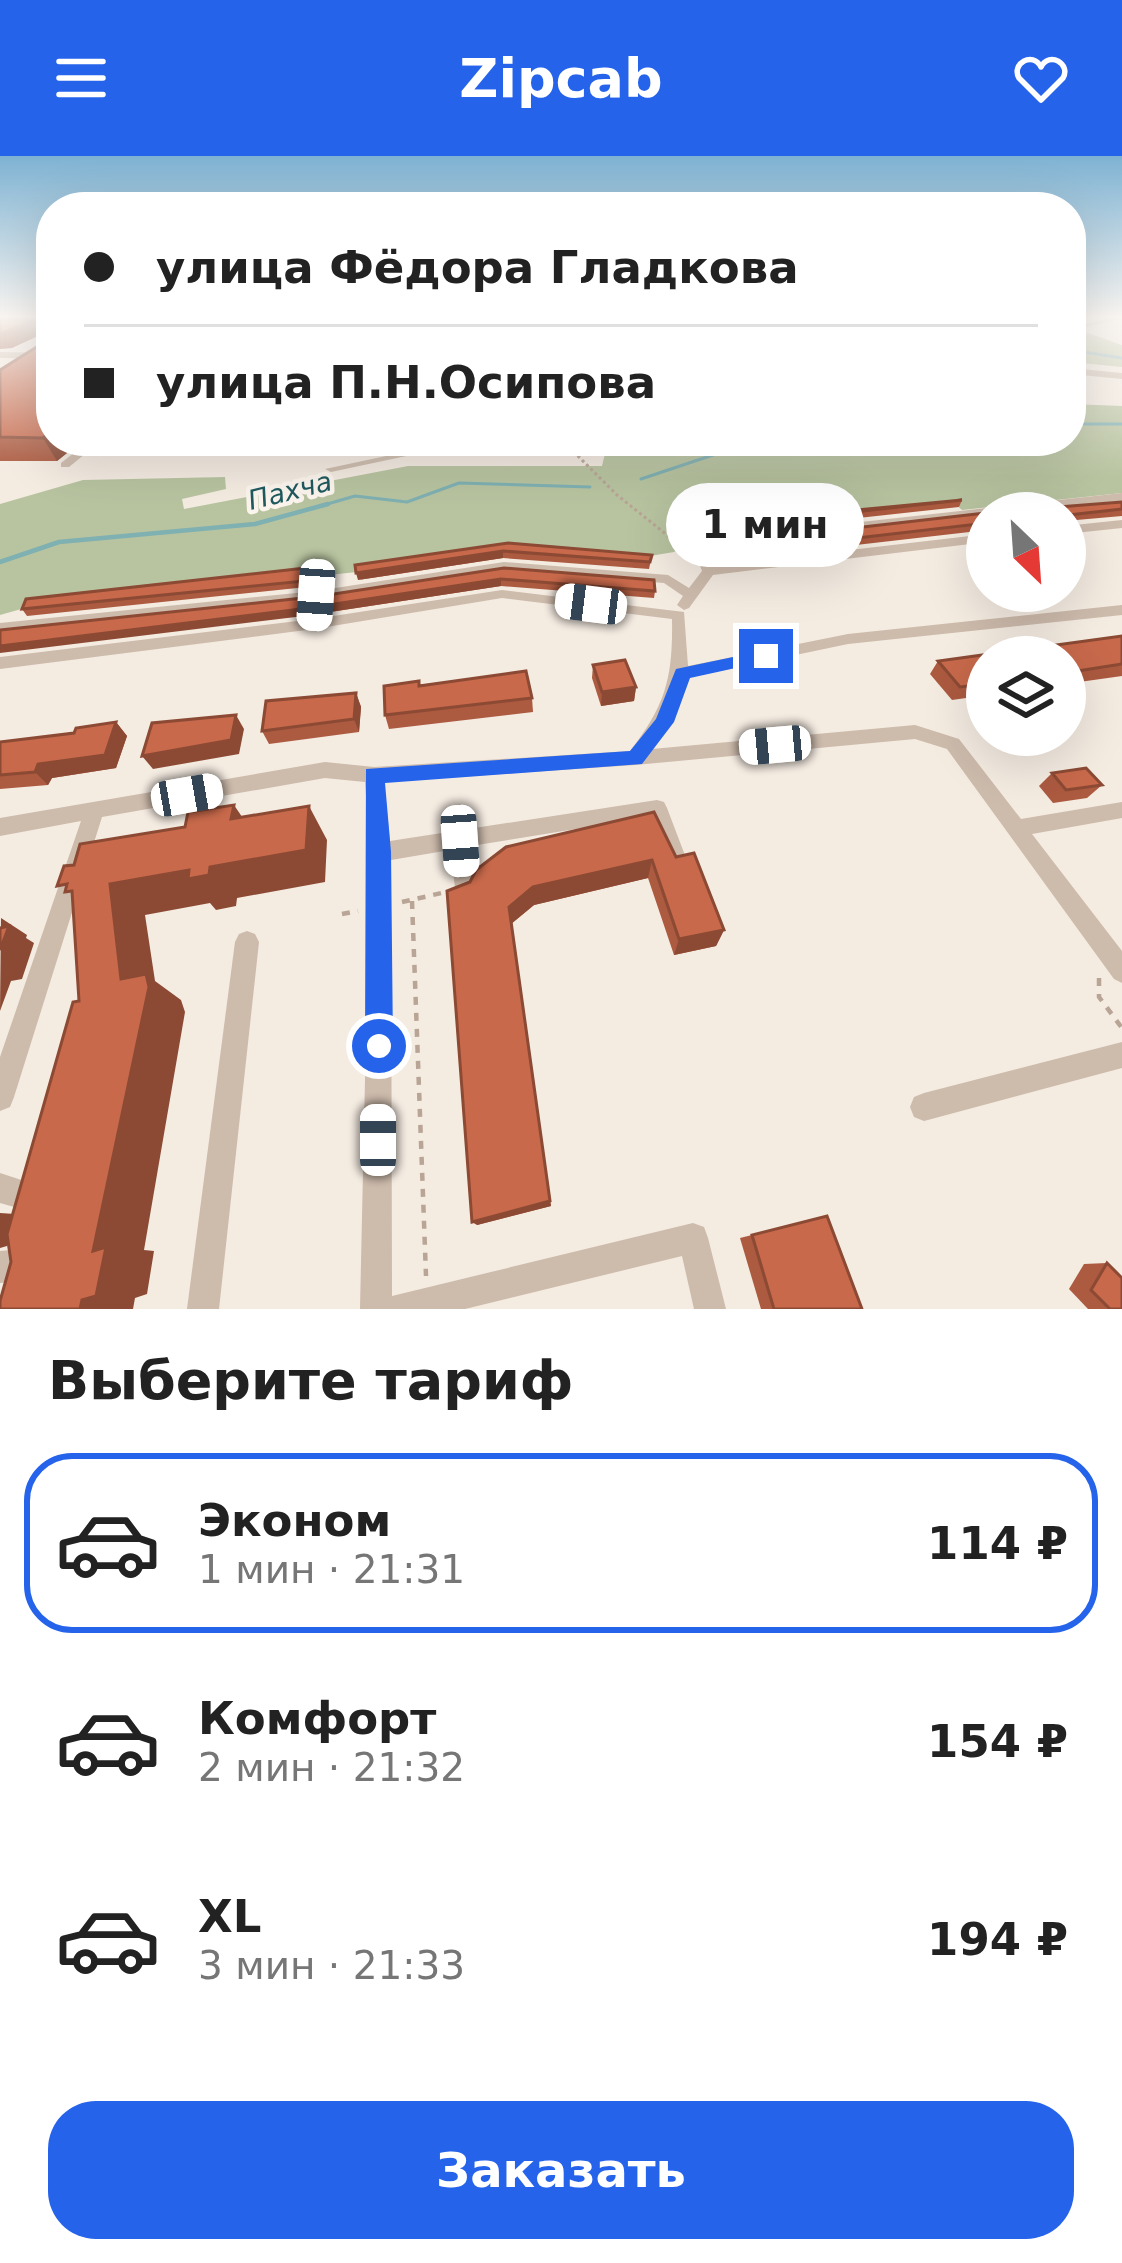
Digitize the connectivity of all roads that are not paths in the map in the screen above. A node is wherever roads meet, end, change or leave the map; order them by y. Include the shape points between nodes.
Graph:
1 (34, 369) edge
2 (1086, 372) edge
3 (28, 373) edge
4 (1122, 376) edge
5 (77, 456) edge
6 (396, 456) edge
7 (65, 465) dead end
8 (331, 469) dead end
9 (1122, 496) edge
10 (928, 519) junction
11 (1122, 524) edge
12 (1086, 528) edge
13 (966, 540) edge
14 (951, 542) junction
15 (709, 571) junction
16 (688, 594) junction
17 (316, 595) junction
18 (1122, 610) edge
19 (679, 615) junction
20 (314, 623) junction
21 (0, 628) edge
22 (0, 663) edge
23 (682, 674) junction
24 (635, 758) junction
25 (374, 775) junction
26 (1122, 810) edge
27 (94, 812) junction
28 (0, 827) edge
29 (1016, 828) junction
30 (460, 841) junction
31 (380, 852) junction
32 (675, 858) edge
33 (464, 888) edge
34 (247, 942) dead end
35 (1117, 964) edge
36 (1122, 1055) edge
37 (0, 1096) edge
38 (924, 1107) dead end
39 (0, 1188) edge
40 (0, 1267) edge
41 (413, 1304) edge
42 (203, 1309) edge
43 (376, 1309) edge
44 (710, 1309) edge

1 - 3 street
2 - 4 street
5 - 7 street
6 - 8 street
9 - 10 street
10 - 14 street
10 - 15 street via 699,544
11 - 12 street
13 - 14 street
14 - 15 street
15 - 16 street
16 - 17 street via 668,579 504,566
16 - 19 street
17 - 20 street
17 - 21 street
18 - 23 street via 848,639
19 - 20 street via 502,594
19 - 23 street
20 - 22 street
23 - 24 street via 664,722
24 - 25 street
24 - 29 street via 915,732 953,744
25 - 27 street via 325,770
25 - 31 street
26 - 29 street
27 - 28 street
27 - 37 street
29 - 35 street
30 - 31 street
30 - 32 street via 657,808
30 - 33 street
31 - 43 street
34 - 42 street
36 - 38 street
39 - 40 street via 39,1197 45,1253
41 - 44 street via 693,1238

